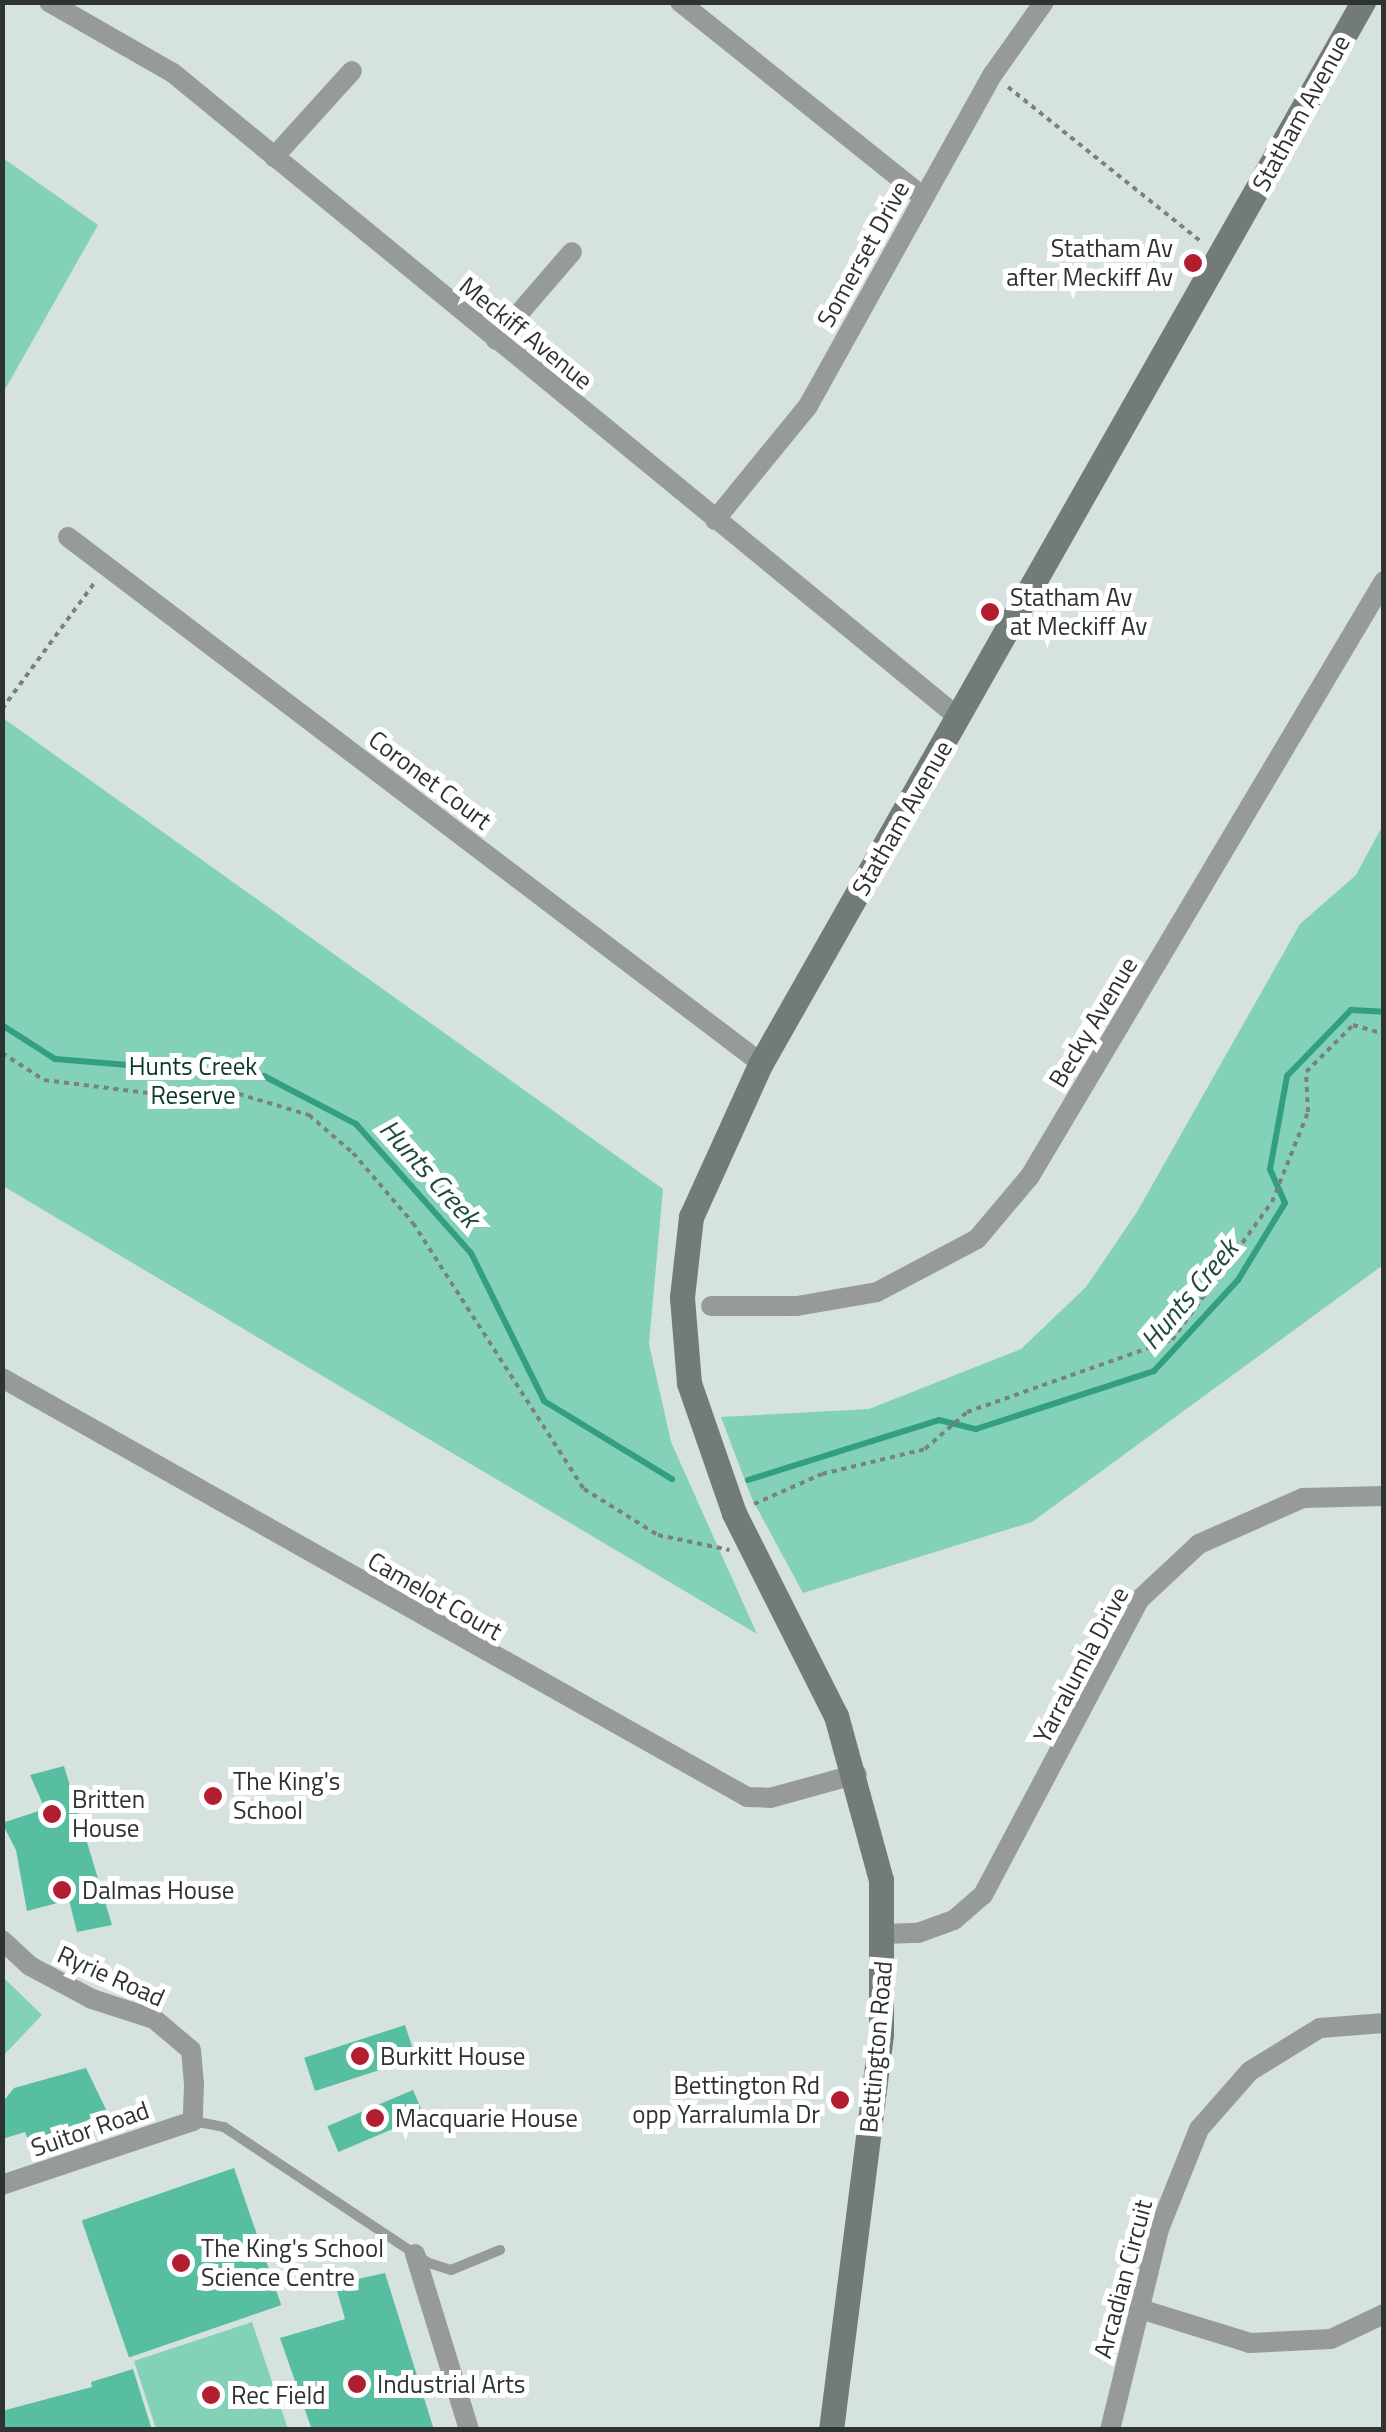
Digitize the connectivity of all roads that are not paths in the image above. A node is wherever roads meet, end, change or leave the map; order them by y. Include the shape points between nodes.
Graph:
1 (49, 2) edge
2 (680, 2) edge
3 (1044, 2) edge
4 (1363, 2) edge
5 (352, 71) dead end
6 (274, 157) junction
7 (922, 196) junction
8 (572, 252) dead end
9 (496, 340) junction
10 (715, 520) junction
11 (68, 537) dead end
12 (1384, 581) edge
13 (959, 718) junction
14 (761, 1064) junction
15 (711, 1306) dead end
16 (2, 1378) edge
17 (1384, 1496) edge
18 (818, 1672) joint
19 (857, 1774) junction
20 (885, 1934) junction
21 (2, 1940) edge
22 (1384, 2023) edge
23 (193, 2121) junction
24 (2, 2185) edge
25 (500, 2250) dead end
26 (415, 2254) junction
27 (1137, 2308) junction
28 (1384, 2314) edge
29 (469, 2430) edge
30 (830, 2430) edge
31 (1110, 2430) edge

1 - 6 street, Meckiff Avenue via 172,73
2 - 7 street
3 - 7 street, Somerset Drive
4 - 13 main road, Statham Avenue
5 - 6 street
6 - 9 street, Meckiff Avenue
7 - 10 street, Somerset Drive via 808,406
8 - 9 street
9 - 10 street, Meckiff Avenue
10 - 13 street, Meckiff Avenue
11 - 14 street, Coronet Court
12 - 15 street, Becky Avenue via 1030,1176 977,1239 877,1292 797,1306
13 - 14 main road, Statham Avenue
14 - 18 main road, Statham Avenue via 691,1217 682,1297 689,1383 734,1513
16 - 19 street, Camelot Court via 747,1796 770,1798
17 - 20 street, Yarralumla Drive via 1303,1498 1199,1544 1140,1599 983,1895 954,1920 918,1933
18 - 19 main road, Bettington Road
19 - 20 main road, Bettington Road via 881,1880
20 - 30 main road, Bettington Road via 882,2034
21 - 23 street, Ryrie Road via 30,1966 92,1999 154,2019 191,2050
22 - 27 street, Arcadian Circuit via 1320,2028 1250,2072 1199,2128 1159,2228
23 - 24 street, Suitor Road
23 - 26 lane via 224,2127
25 - 26 lane via 451,2270
26 - 29 street
27 - 28 street via 1250,2343 1332,2339
27 - 31 street, Arcadian Circuit

